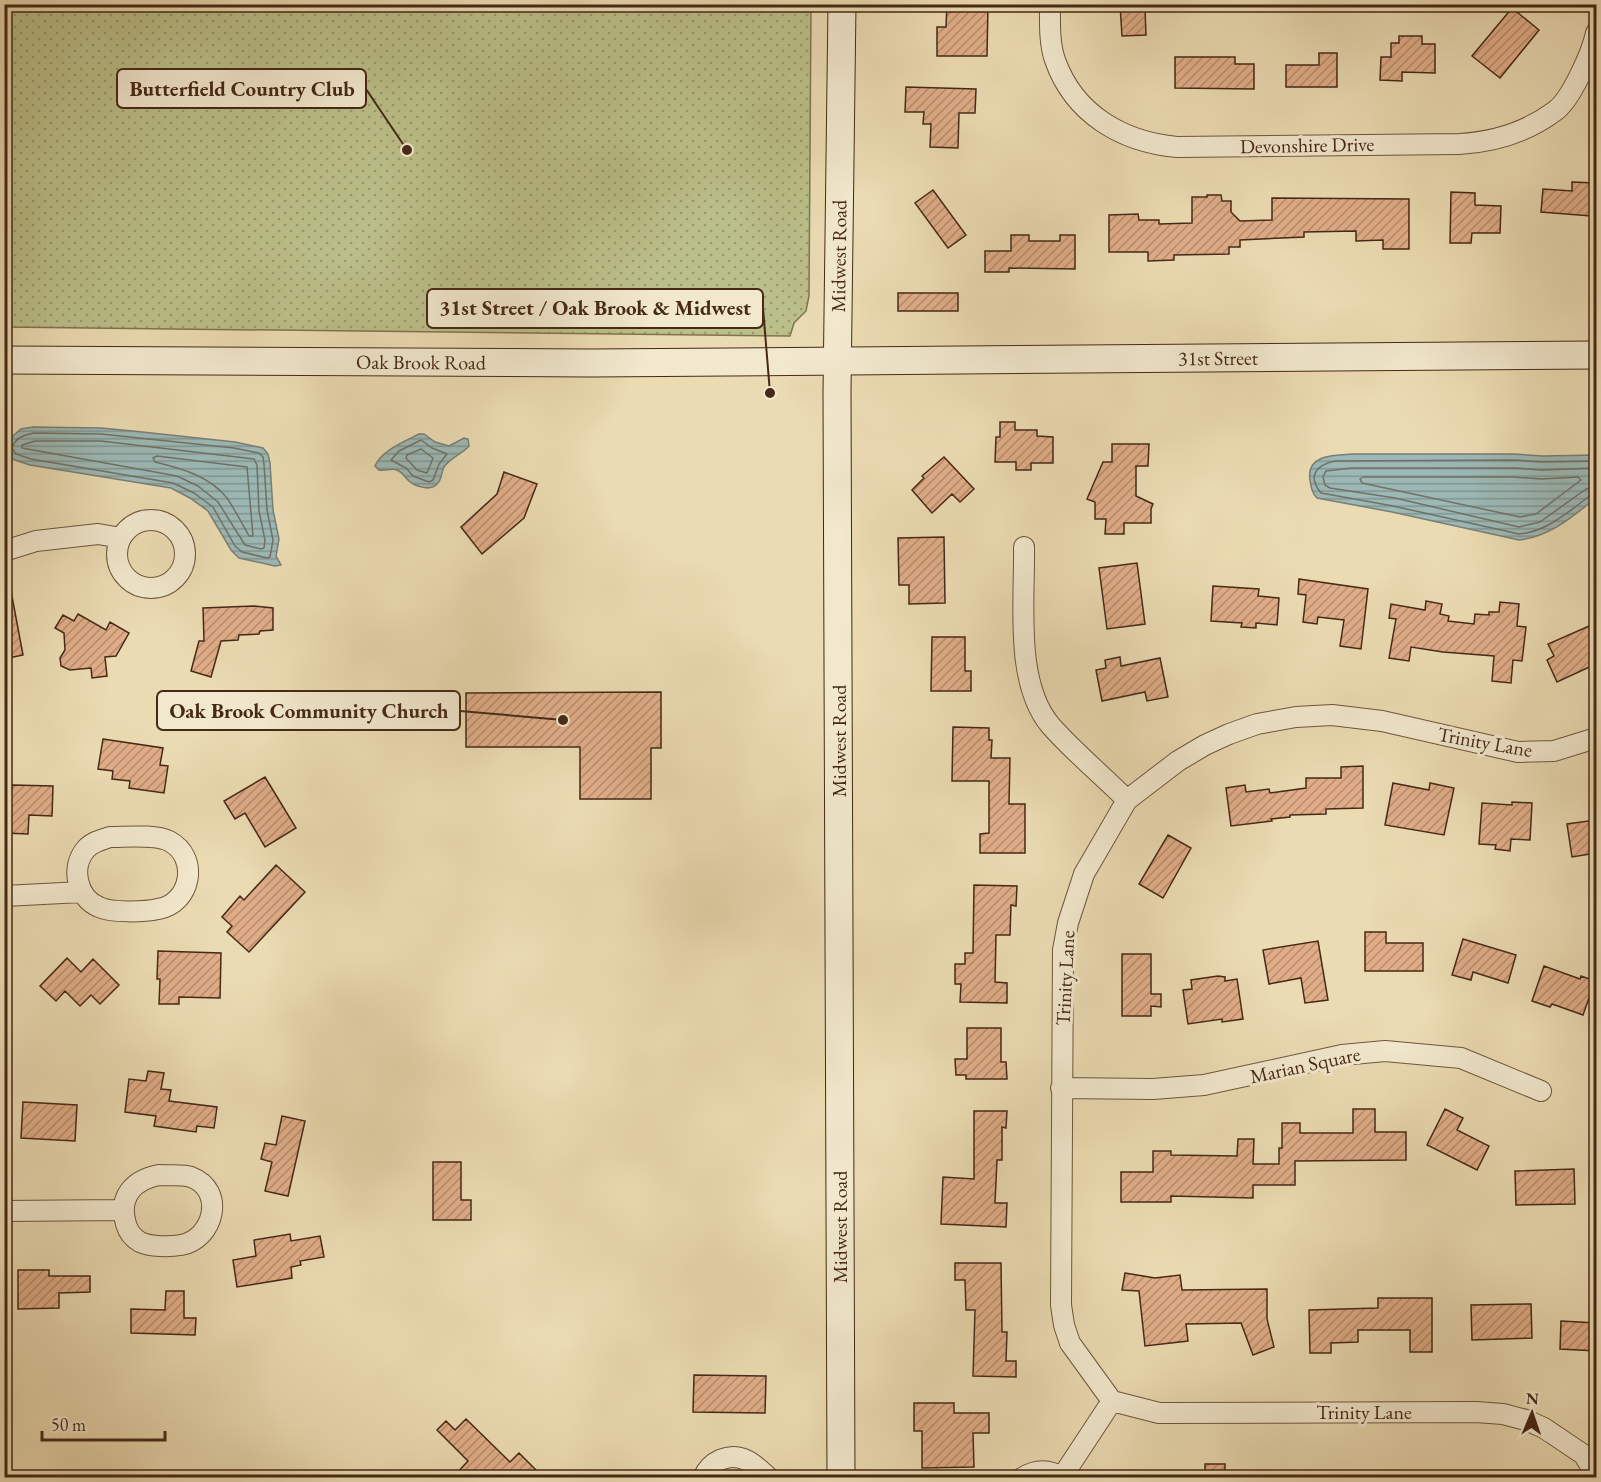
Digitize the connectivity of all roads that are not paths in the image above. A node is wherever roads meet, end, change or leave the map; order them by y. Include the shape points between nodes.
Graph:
1 (842, 4) edge
2 (1050, 4) edge
3 (1596, 33) edge
4 (1596, 355) edge
5 (4, 360) edge
6 (838, 361) junction
7 (121, 538) dead end
8 (1024, 547) dead end
9 (4, 551) edge
10 (1596, 738) edge
11 (1127, 800) junction
12 (82, 892) junction
13 (4, 896) edge
14 (1061, 1088) junction
15 (1541, 1092) dead end
16 (122, 1210) junction
17 (4, 1211) edge
18 (1112, 1401) junction
19 (1596, 1475) edge
20 (1063, 1477) edge
21 (703, 1478) edge
22 (769, 1478) edge
23 (841, 1478) edge
24 (1022, 1478) edge

1 - 6 main road, Midwest Road
2 - 3 street, Devonshire Drive via 1054,59 1078,102 1122,134 1177,147 1459,144 1499,139 1557,110 1583,70
4 - 6 main road, 31st Street
5 - 6 main road, Oak Brook Road
6 - 23 main road, Midwest Road
7 - 9 street via 88,535
8 - 11 street via 1025,654 1035,699 1050,724
10 - 11 street, Trinity Lane via 1554,751 1518,752 1362,717 1296,717 1257,724 1205,745
11 - 14 street, Trinity Lane via 1088,866 1068,922 1061,980
12 - 12 street via 77,879 80,857 96,842 110,837 160,837 178,847 188,867 189,878 181,896 163,908 108,910 93,905
12 - 13 street
14 - 15 street, Marian Square via 1195,1086 1342,1055 1385,1051 1461,1058
14 - 18 street, Trinity Lane via 1064,1325 1070,1344
16 - 16 street via 136,1183 159,1175 198,1180 206,1189 212,1210 207,1229 193,1241 156,1246 139,1242 132,1235
16 - 17 street
18 - 19 street, Trinity Lane via 1159,1413 1503,1414 1555,1434 1584,1455
18 - 20 street
20 - 24 street via 1042,1470
21 - 22 street via 710,1466 735,1457 747,1460

